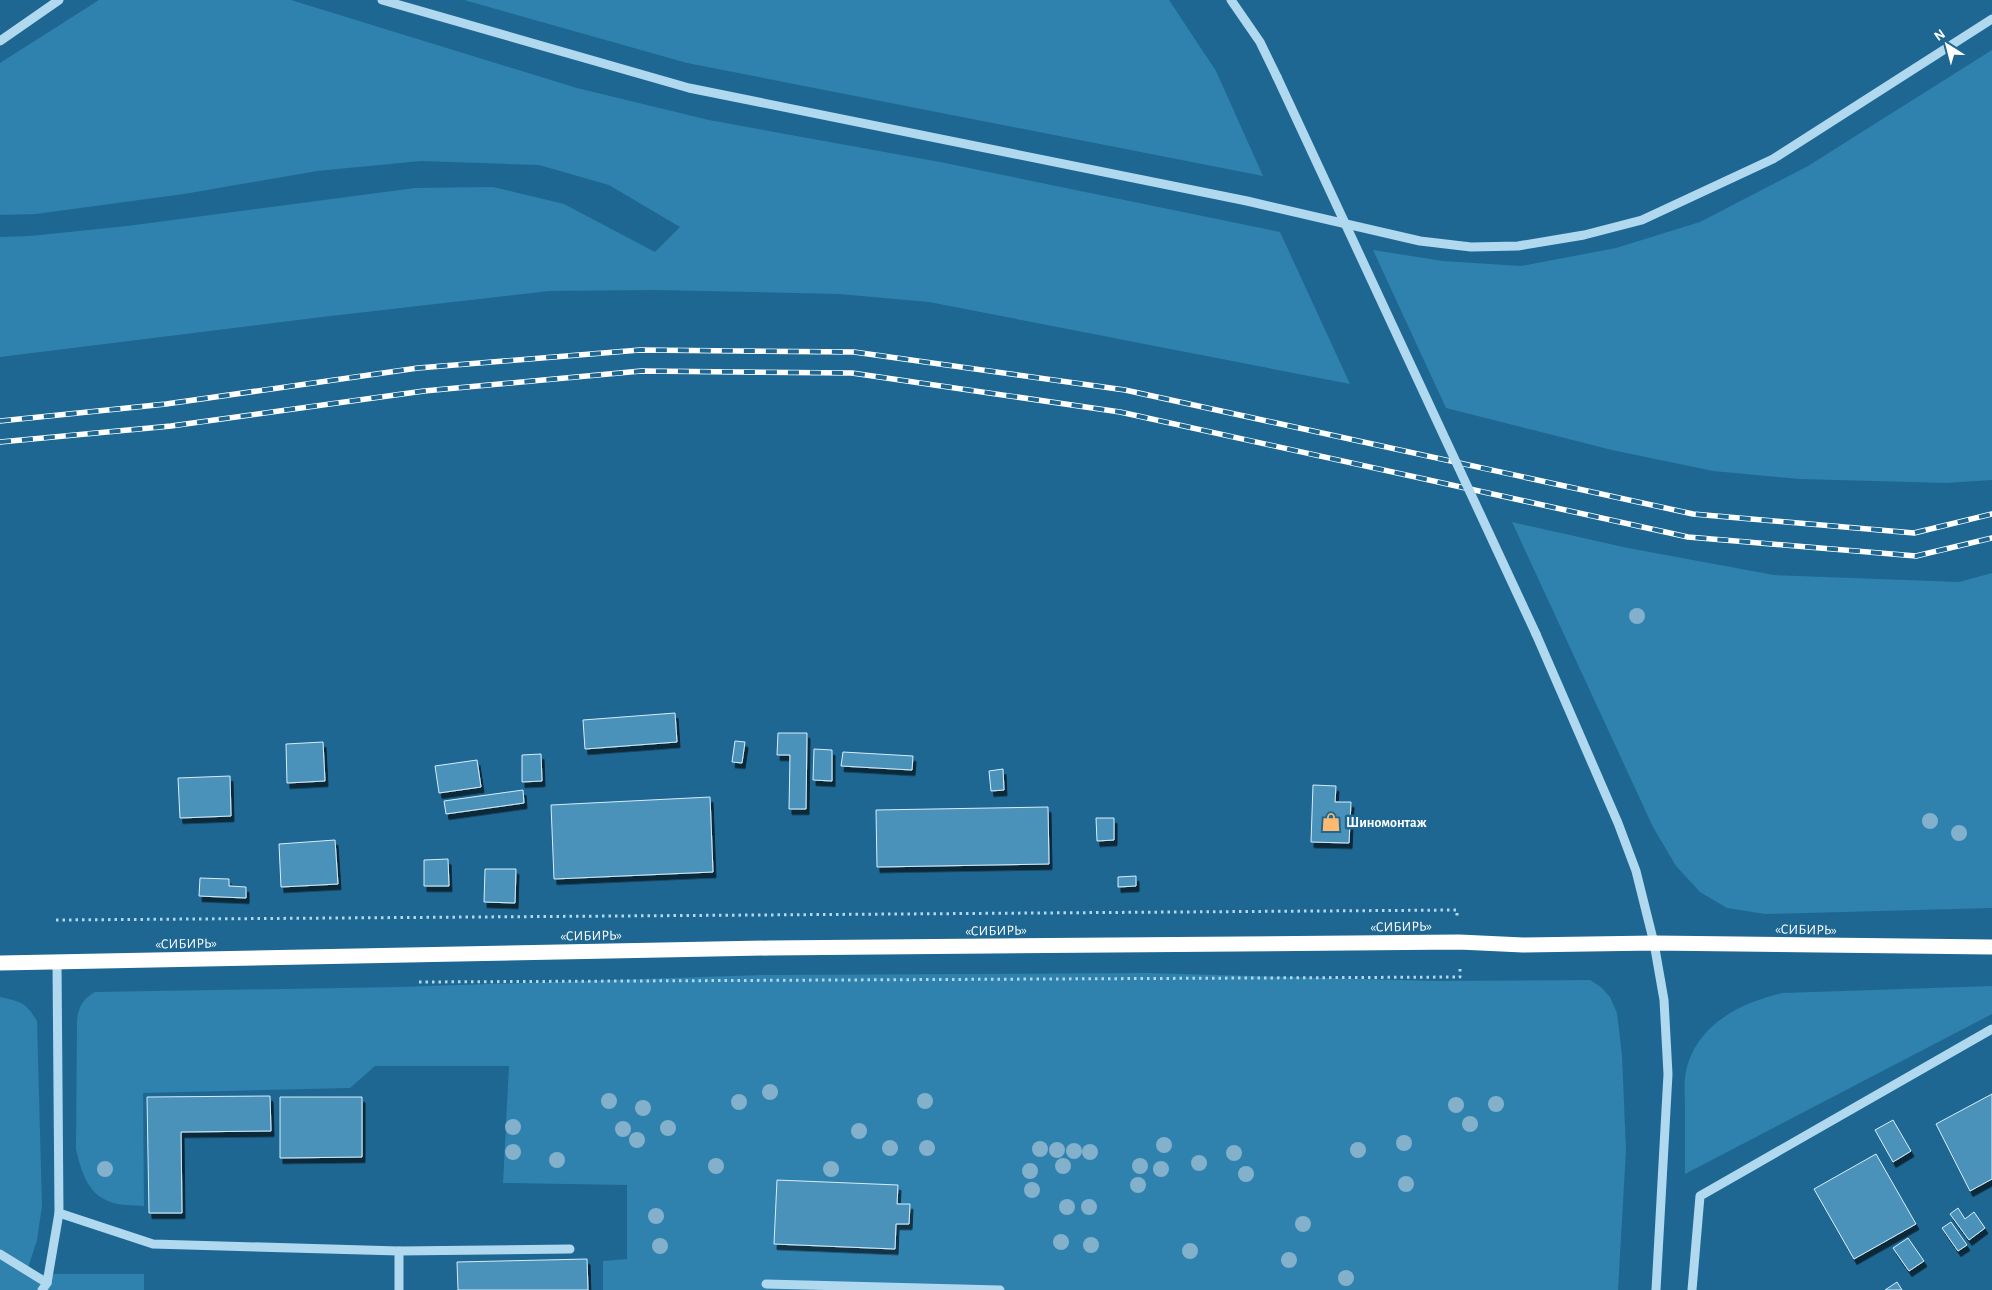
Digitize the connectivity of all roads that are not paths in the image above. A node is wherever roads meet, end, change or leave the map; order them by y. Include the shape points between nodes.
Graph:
1 (59, 0) edge
2 (382, 0) edge
3 (1231, 0) edge
4 (1992, 19) edge
5 (0, 41) edge
6 (1654, 943) junction
7 (1992, 948) edge
8 (57, 962) junction
9 (0, 963) edge
10 (1992, 1029) edge
11 (60, 1213) junction
12 (570, 1249) dead end
13 (399, 1251) junction
14 (0, 1254) edge
15 (766, 1284) dead end
16 (44, 1286) edge
17 (399, 1290) edge
18 (1000, 1290) edge
19 (1656, 1290) edge
20 (1692, 1290) edge

1 - 5 street
2 - 4 street via 690,88 1247,202 1420,241 1471,247 1518,246 1584,236 1642,220 1774,159
3 - 6 street, bridge via 1260,42 1277,77 1536,634 1618,823 1636,872
6 - 7 highway, «СИБИРЬ»
6 - 8 highway, «СИБИРЬ» via 799,948
6 - 19 street via 1664,1000 1668,1074
8 - 9 highway, «СИБИРЬ»
8 - 11 street
10 - 20 street via 1700,1196
11 - 13 street via 153,1244
11 - 16 street
12 - 13 street
13 - 17 street
14 - 16 street
15 - 18 street

